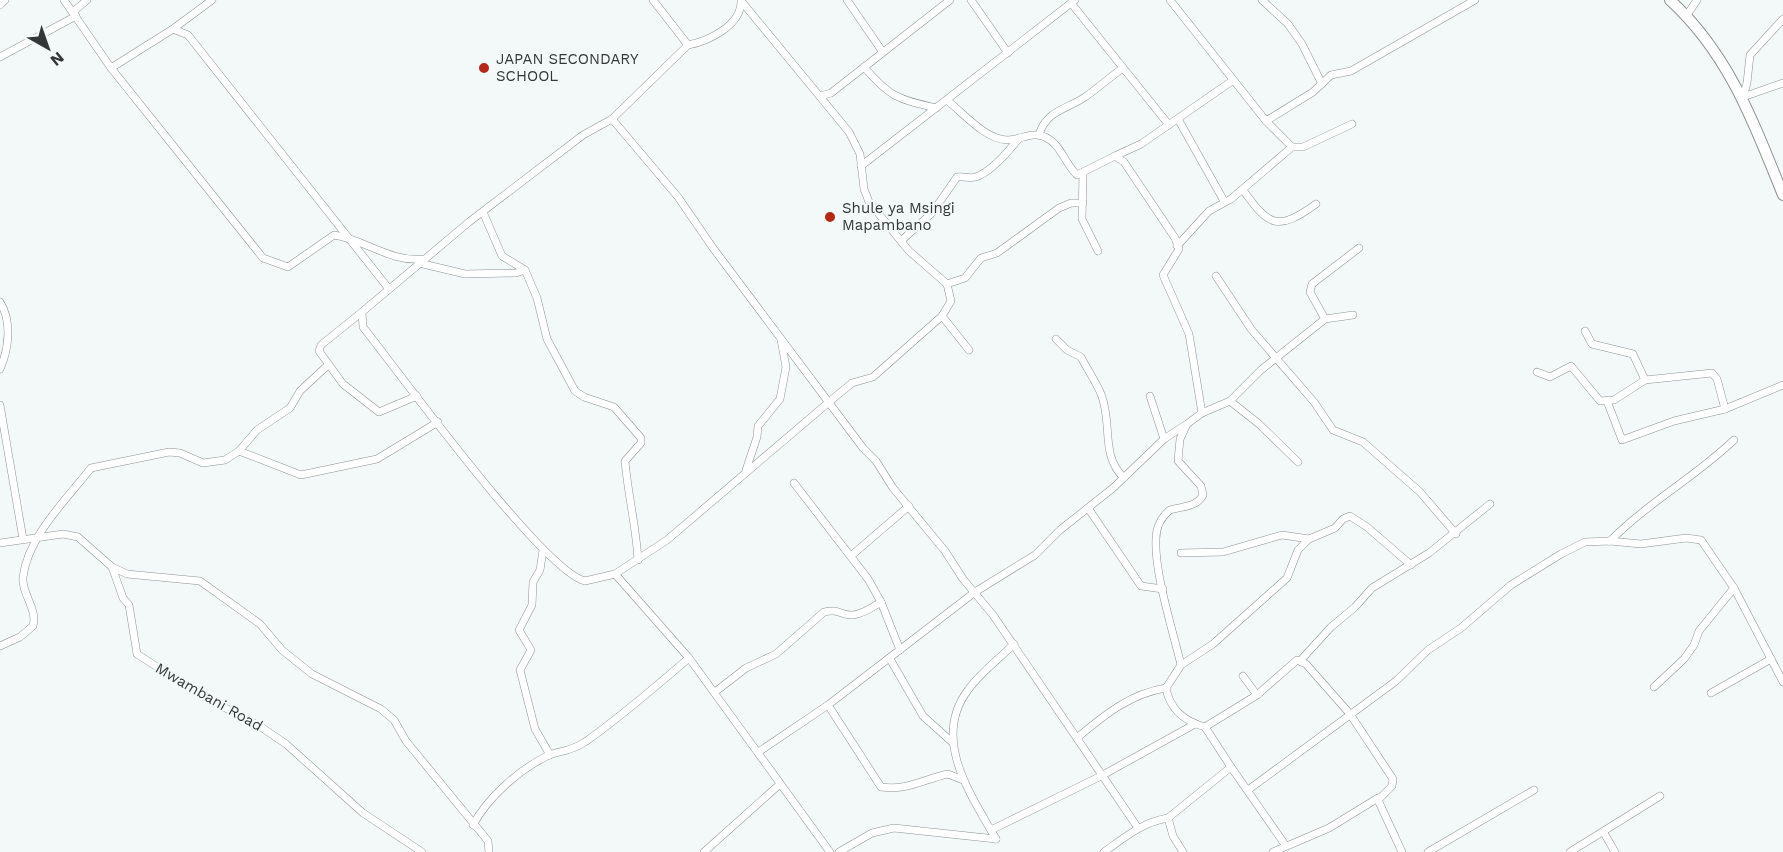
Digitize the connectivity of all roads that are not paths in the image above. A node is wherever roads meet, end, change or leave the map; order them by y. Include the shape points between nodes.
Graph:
1 (4, 0) edge
2 (64, 0) edge
3 (87, 0) edge
4 (212, 0) edge
5 (653, 0) edge
6 (847, 0) edge
7 (950, 0) edge
8 (971, 0) edge
9 (1170, 0) edge
10 (1262, 0) edge
11 (1475, 0) edge
12 (1670, 0) edge
13 (1697, 0) edge
14 (741, 1) edge
15 (1073, 2) edge
16 (0, 5) edge
17 (75, 14) junction
18 (1687, 15) junction
19 (1783, 19) edge
20 (173, 29) junction
21 (688, 45) junction
22 (882, 51) junction
23 (1008, 53) junction
24 (0, 57) edge
25 (864, 67) junction
26 (111, 68) junction
27 (1123, 68) junction
28 (1232, 81) junction
29 (1783, 83) edge
30 (1322, 84) junction
31 (820, 96) junction
32 (1743, 97) junction
33 (948, 101) junction
34 (936, 108) junction
35 (612, 119) junction
36 (1178, 119) junction
37 (1266, 121) junction
38 (1353, 124) dead end
39 (1169, 125) junction
40 (1039, 135) junction
41 (1019, 138) junction
42 (1292, 147) junction
43 (1114, 156) junction
44 (861, 166) junction
45 (1083, 173) junction
46 (1243, 190) junction
47 (1783, 195) edge
48 (1224, 201) junction
49 (1083, 203) junction
50 (1316, 204) dead end
51 (483, 212) junction
52 (347, 237) junction
53 (902, 240) junction
54 (1177, 246) junction
55 (1359, 248) dead end
56 (1098, 251) dead end
57 (422, 261) junction
58 (525, 270) junction
59 (1216, 276) dead end
60 (947, 284) junction
61 (389, 289) junction
62 (0, 302) edge
63 (362, 312) junction
64 (1353, 315) dead end
65 (942, 316) junction
66 (1325, 319) junction
67 (1585, 331) dead end
68 (780, 338) junction
69 (1056, 339) dead end
70 (969, 350) dead end
71 (1275, 358) junction
72 (328, 365) junction
73 (0, 369) edge
74 (1537, 372) dead end
75 (1645, 380) junction
76 (1783, 385) edge
77 (417, 396) junction
78 (1150, 396) dead end
79 (1607, 400) junction
80 (1230, 401) junction
81 (829, 402) junction
82 (0, 405) edge
83 (1725, 409) junction
84 (1202, 413) junction
85 (438, 422) junction
86 (1187, 424) junction
87 (1164, 439) junction
88 (1734, 440) dead end
89 (239, 451) junction
90 (1298, 462) dead end
91 (743, 475) junction
92 (1124, 478) junction
93 (794, 483) dead end
94 (1490, 504) dead end
95 (909, 506) junction
96 (1088, 508) junction
97 (1456, 534) junction
98 (37, 537) junction
99 (23, 539) junction
100 (1309, 539) junction
101 (1610, 541) junction
102 (0, 543) edge
103 (543, 550) junction
104 (1181, 553) dead end
105 (852, 555) junction
106 (638, 560) junction
107 (1412, 565) junction
108 (112, 567) junction
109 (615, 574) junction
110 (1734, 588) junction
111 (1163, 589) junction
112 (975, 592) junction
113 (881, 602) junction
114 (1014, 644) junction
115 (0, 646) edge
116 (900, 650) junction
117 (689, 658) junction
118 (1771, 658) junction
119 (890, 659) junction
120 (1300, 661) junction
121 (1181, 665) junction
122 (1243, 676) dead end
123 (1783, 682) edge
124 (1654, 687) dead end
125 (1166, 688) junction
126 (715, 692) junction
127 (1711, 693) dead end
128 (1257, 695) junction
129 (828, 705) junction
130 (1350, 714) junction
131 (1195, 724) junction
132 (1205, 727) junction
133 (1077, 738) junction
134 (953, 743) junction
135 (759, 751) junction
136 (550, 755) junction
137 (1231, 767) junction
138 (1101, 776) junction
139 (963, 780) junction
140 (780, 784) junction
141 (1248, 790) junction
142 (1534, 790) dead end
143 (1660, 796) dead end
144 (1378, 798) junction
145 (1168, 818) junction
146 (473, 825) junction
147 (1138, 828) junction
148 (991, 830) junction
149 (1604, 833) junction
150 (1286, 846) junction
151 (830, 851) edge
152 (422, 852) edge
153 (489, 852) edge
154 (704, 852) edge
155 (839, 852) edge
156 (1104, 852) edge
157 (1183, 852) edge
158 (1273, 852) edge
159 (1402, 852) edge
160 (1428, 852) edge
161 (1570, 852) edge
162 (1615, 852) edge

1 - 16 street
2 - 17 street
3 - 17 street
4 - 20 street
5 - 21 street
6 - 22 street
7 - 22 street
8 - 23 street
9 - 28 street
10 - 30 street via 1302,44
11 - 30 street via 1351,70 1331,75
12 - 18 main road
13 - 18 street
14 - 21 street via 740,11 723,31 706,42
14 - 31 street
15 - 23 street
15 - 27 street
17 - 24 street
17 - 26 street
18 - 32 main road
19 - 32 street via 1750,55
20 - 26 street
20 - 52 street via 188,35
21 - 35 street
22 - 25 street
23 - 33 street
25 - 31 street via 831,93
25 - 34 street via 885,91 900,100
26 - 52 street via 263,258 288,267 334,235
27 - 39 street
27 - 40 street via 1086,96 1061,107 1041,127
28 - 36 street
28 - 37 street
29 - 32 street
30 - 37 street
31 - 44 street via 849,132 860,154
32 - 47 main road
33 - 34 street
33 - 41 street via 995,139
34 - 44 street
35 - 51 street via 584,135
35 - 68 street via 678,196
36 - 39 street
36 - 48 street
37 - 42 street
38 - 42 street via 1303,147
39 - 43 street
40 - 41 street
40 - 45 street via 1059,149 1071,170 1077,175
41 - 53 street via 1011,150 981,174 957,177 932,213
42 - 46 street
43 - 45 street
43 - 54 street via 1124,162
44 - 53 street via 869,202
45 - 49 street
46 - 48 street
46 - 50 street via 1263,217 1277,221 1287,222
48 - 54 street
49 - 56 street via 1082,219
49 - 60 street via 1071,202 1059,208 997,253 981,258 965,278
51 - 57 street
51 - 58 street via 502,255
52 - 57 street via 403,260
52 - 61 street
53 - 60 street
54 - 84 street via 1178,255 1163,275 1189,334
55 - 66 street via 1312,285 1310,292
57 - 58 street via 465,274
57 - 61 street
58 - 106 street via 547,339 575,391 584,398 614,407 641,438 625,460 632,518 637,528
59 - 71 street
60 - 65 street via 951,301
61 - 63 street
62 - 73 street via 9,323
63 - 72 street via 318,348
63 - 77 street via 363,327
64 - 66 street
65 - 70 street
65 - 81 street via 873,377 852,384
66 - 71 street
67 - 75 street via 1592,344 1633,354
68 - 81 street
68 - 91 street via 786,367 783,391 758,426
69 - 92 street via 1081,357 1101,393 1112,467
71 - 80 street
71 - 97 street via 1334,430 1363,442 1420,492
72 - 77 street via 343,384 379,412
72 - 89 street via 300,391 290,408 257,430
74 - 79 street via 1550,377 1571,366 1594,395
75 - 79 street via 1614,400
75 - 83 street via 1712,373
76 - 83 street
77 - 85 street
78 - 87 street
79 - 83 street via 1622,440 1674,421
80 - 84 street
80 - 90 street
81 - 91 street
81 - 95 street
82 - 99 street
84 - 86 street
85 - 89 street via 377,459 301,475
85 - 103 street
86 - 87 street
86 - 111 street via 1176,455 1181,467 1201,486 1203,495 1190,506 1170,510 1157,529 1155,540
87 - 92 street
88 - 101 street via 1708,465 1635,516
89 - 98 street via 212,464 169,452 91,468
91 - 106 street via 691,521
92 - 96 street
93 - 105 street
94 - 97 street
95 - 105 street
95 - 112 street
96 - 111 street via 1141,586
96 - 112 street via 1035,555
97 - 107 street
98 - 99 street, Mwambani Road
98 - 108 street, Mwambani Road via 78,537
98 - 115 street via 23,578 33,626
99 - 102 street, Mwambani Road
100 - 104 street via 1282,535 1223,552
100 - 107 street via 1335,528 1350,516
100 - 121 street via 1298,550 1287,578 1213,644
101 - 110 street via 1641,544 1701,540
101 - 130 street via 1586,542 1511,585 1461,628 1428,650 1396,681
103 - 109 street via 579,580 594,581
103 - 136 street via 533,582 532,605 519,630 531,649 520,670 535,729
105 - 113 street
106 - 109 street
107 - 120 street via 1371,588
108 - 146 street via 137,576 200,581 260,624 282,650 312,674 381,709 394,720 406,741
108 - 152 street, Mwambani Road via 129,605 137,654 286,744 363,813
109 - 117 street
110 - 118 street
110 - 124 street via 1699,631 1684,659
111 - 121 street
112 - 114 street
112 - 116 street
113 - 116 street
113 - 126 street via 851,615 834,609 824,612 776,654 746,668
114 - 133 street
114 - 134 street via 968,689 957,708
116 - 119 street
117 - 126 street
117 - 136 street via 584,742 566,753
118 - 123 street
118 - 127 street
119 - 129 street
119 - 134 street via 923,716
120 - 128 street
120 - 130 street
121 - 125 street
122 - 128 street
125 - 131 street via 1172,707
125 - 133 street via 1145,693 1111,711
126 - 135 street
128 - 132 street
129 - 135 street
129 - 139 street via 881,787 922,784 948,774
130 - 141 street
130 - 144 street via 1393,779 1392,786
131 - 132 street
131 - 138 street
132 - 137 street
133 - 138 street
134 - 139 street
135 - 140 street
136 - 146 street via 527,768 486,806
137 - 141 street
137 - 145 street
138 - 147 street
138 - 148 street
139 - 148 street
140 - 151 street
140 - 154 street
141 - 150 street
142 - 160 street
143 - 149 street
144 - 150 street via 1329,828
144 - 159 street
145 - 147 street
145 - 157 street
146 - 153 street via 488,841
147 - 156 street
148 - 155 street via 996,839 894,828 872,832
149 - 161 street
149 - 162 street
150 - 158 street

